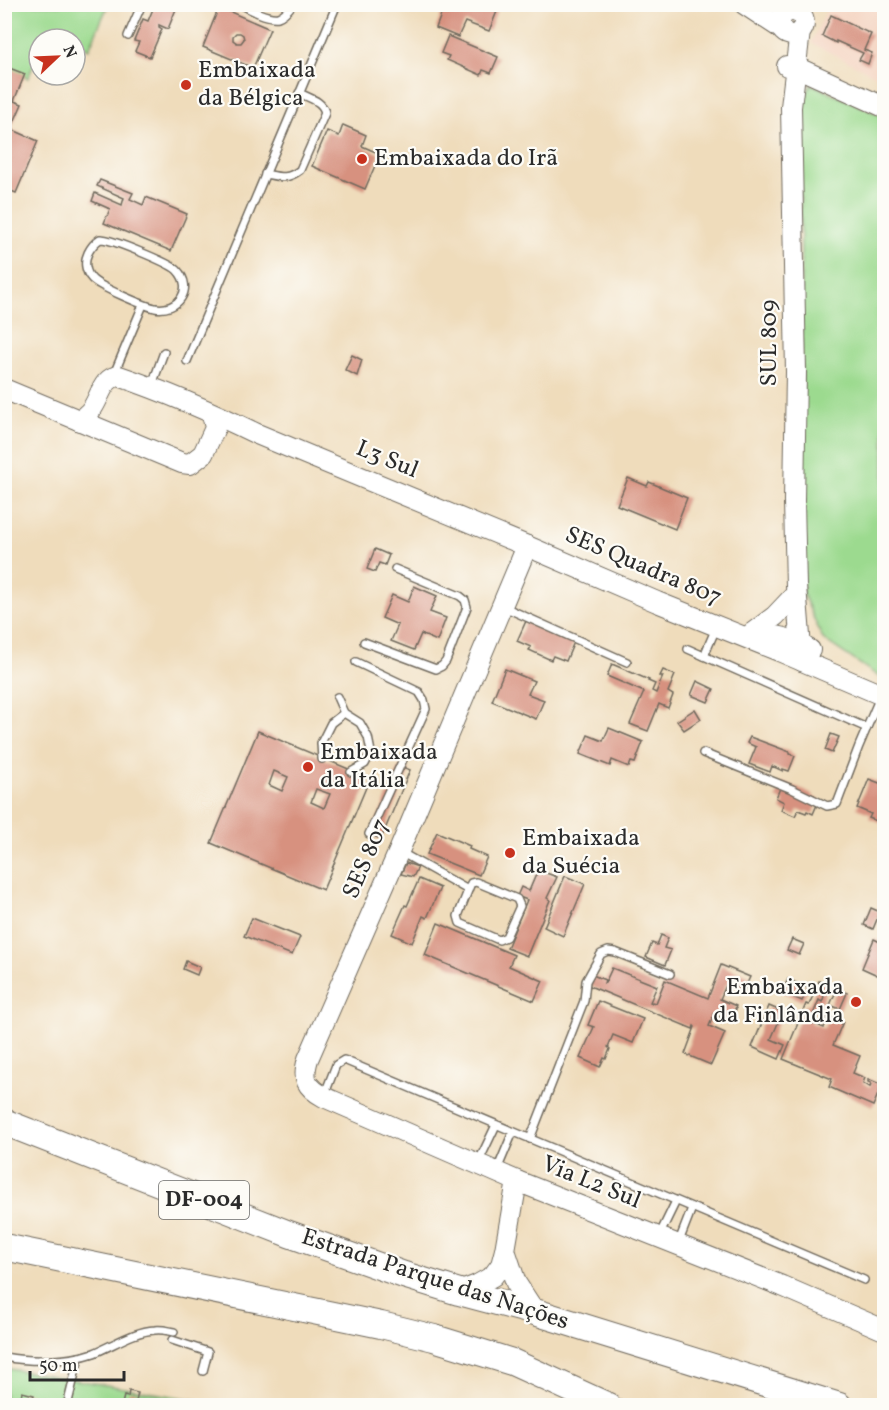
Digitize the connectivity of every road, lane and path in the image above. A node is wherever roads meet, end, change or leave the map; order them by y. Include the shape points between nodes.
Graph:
1 (142, 4) edge
2 (241, 4) edge
3 (293, 4) edge
4 (337, 4) edge
5 (744, 4) edge
6 (766, 4) edge
7 (793, 18) edge
8 (129, 36) dead end
9 (792, 67) junction
10 (299, 93) junction
11 (885, 107) edge
12 (265, 174) junction
13 (143, 305) junction
14 (164, 352) dead end
15 (187, 361) dead end
16 (113, 376) junction
17 (151, 387) junction
18 (4, 389) edge
19 (88, 419) junction
20 (218, 421) junction
21 (527, 546) junction
22 (395, 568) dead end
23 (796, 599) junction
24 (502, 606) junction
25 (716, 626) junction
26 (745, 634) junction
27 (364, 642) dead end
28 (791, 648) junction
29 (688, 649) dead end
30 (704, 656) junction
31 (356, 662) dead end
32 (627, 662) dead end
33 (835, 667) junction
34 (856, 684) junction
35 (883, 695) edge
36 (337, 697) dead end
37 (344, 713) junction
38 (867, 728) junction
39 (703, 753) dead end
40 (322, 759) dead end
41 (351, 772) dead end
42 (369, 834) dead end
43 (399, 851) junction
44 (468, 890) junction
45 (670, 974) dead end
46 (308, 1059) joint
47 (324, 1097) junction
48 (4, 1122) edge
49 (496, 1125) junction
50 (4, 1129) edge
51 (513, 1132) junction
52 (48, 1139) junction
53 (530, 1139) junction
54 (478, 1164) junction
55 (496, 1172) junction
56 (517, 1181) junction
57 (676, 1201) junction
58 (692, 1208) junction
59 (659, 1238) junction
60 (677, 1245) junction
61 (4, 1247) edge
62 (505, 1250) junction
63 (864, 1280) dead end
64 (459, 1292) junction
65 (535, 1312) junction
66 (885, 1330) edge
67 (4, 1357) edge
68 (79, 1357) junction
69 (203, 1371) dead end
70 (836, 1405) edge
71 (67, 1406) edge
72 (608, 1406) edge

1 - 8 lane
2 - 3 lane via 276,17
4 - 10 lane
5 - 7 street
6 - 7 street
7 - 9 street, SUL 809
9 - 11 street
9 - 23 street, SUL 809
10 - 12 lane
10 - 12 lane via 321,104 325,113 300,170 284,177
12 - 15 lane
13 - 13 lane via 89,275 85,261 96,241 105,239 176,270 184,284 178,303 164,309
13 - 16 lane
14 - 17 lane
16 - 17 street, L3 Sul
16 - 19 street
17 - 20 street, L3 Sul
18 - 19 street
19 - 20 street via 190,464 203,454
20 - 21 street, L3 Sul
21 - 24 street, SES 807
21 - 25 street, SES Quadra 807
22 - 27 lane via 465,600 467,607 446,662 436,669
23 - 26 street
23 - 28 street, SUL 809
23 - 33 street via 822,651
24 - 32 lane
24 - 43 street, SES 807
25 - 26 street, SES Quadra 807
25 - 30 lane
26 - 28 street, SES Quadra 807 via 767,634
28 - 33 street, SES Quadra 807
28 - 34 street, SES Quadra 807
29 - 30 lane
30 - 38 lane
31 - 42 lane via 418,692 426,709
33 - 34 street, SES Quadra 807
34 - 35 street, SES Quadra 807
35 - 38 lane
36 - 37 lane
37 - 40 lane via 331,723 321,743
37 - 41 lane via 360,723 371,752 365,764
38 - 39 lane via 837,804 831,806
43 - 44 lane
43 - 46 street, SES 807
44 - 44 lane via 476,882 517,899 520,906 507,937 499,940 460,922 458,916
45 - 53 lane via 615,952 601,954 586,981 584,1001
46 - 47 street, Via L2 Sul via 306,1080
47 - 49 lane via 336,1065 344,1060
47 - 54 street, Via L2 Sul
48 - 52 highway, Estrada Parque das Nações / DF-004
49 - 51 lane
49 - 54 lane
50 - 52 highway
51 - 53 lane
51 - 55 lane
52 - 64 highway, Estrada Parque das Nações / DF-004 via 289,1234
53 - 57 lane
54 - 55 street, Via L2 Sul
55 - 56 street, Via L2 Sul
56 - 59 street, Via L2 Sul
56 - 62 street
57 - 58 lane
57 - 59 lane
58 - 60 lane
58 - 63 lane
59 - 60 street, Via L2 Sul
60 - 66 street, Via L2 Sul
61 - 72 highway via 381,1324 512,1362
62 - 64 street via 493,1276
62 - 65 street via 516,1283
64 - 65 highway, Estrada Parque das Nações / DF-004
65 - 70 highway, Estrada Parque das Nações / DF-004
67 - 68 lane
68 - 69 lane via 158,1329 208,1352
68 - 71 lane

